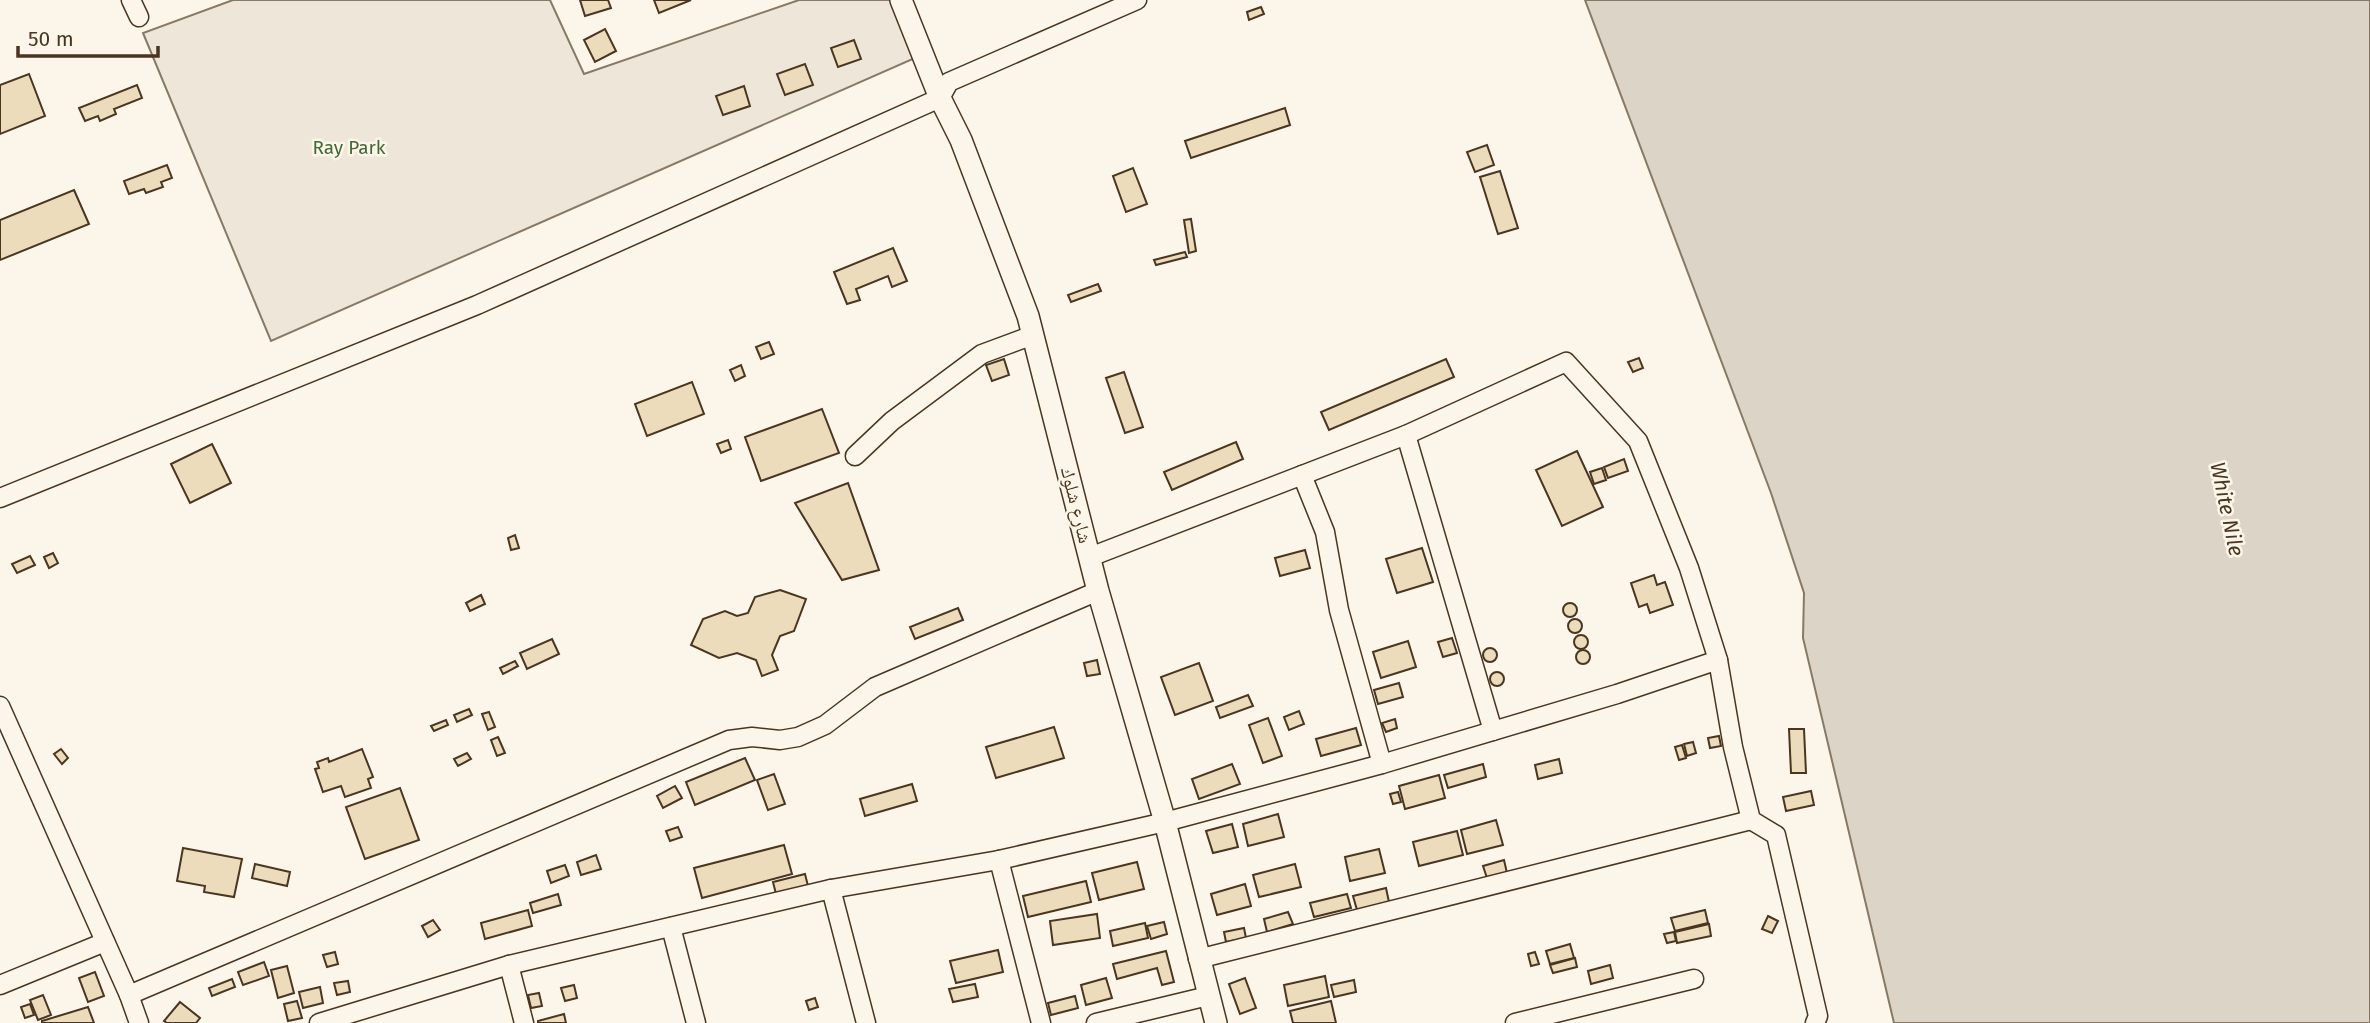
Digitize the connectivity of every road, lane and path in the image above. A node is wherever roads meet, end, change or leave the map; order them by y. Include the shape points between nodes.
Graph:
1 (131, 0) edge
2 (901, 0) edge
3 (1137, 0) edge
4 (139, 17) dead end
5 (940, 98) junction
6 (1033, 335) junction
7 (1406, 435) junction
8 (855, 456) dead end
9 (1302, 475) junction
10 (0, 498) edge
11 (1090, 556) junction
12 (1098, 591) junction
13 (1718, 660) junction
14 (0, 706) edge
15 (1493, 731) junction
16 (1382, 764) junction
17 (1751, 820) junction
18 (1165, 822) junction
19 (999, 860) junction
20 (831, 889) junction
21 (671, 927) junction
22 (105, 942) junction
23 (1198, 960) junction
24 (509, 965) junction
25 (1694, 979) dead end
26 (0, 985) edge
27 (129, 995) junction
28 (1208, 996) junction
29 (345, 1018) edge
30 (139, 1023) edge
31 (318, 1023) edge
32 (524, 1023) edge
33 (696, 1023) edge
34 (866, 1023) edge
35 (1041, 1023) edge
36 (1096, 1023) edge
37 (1216, 1023) edge
38 (1515, 1023) edge
39 (1815, 1023) edge

1 - 4 street
2 - 5 street, شارع شلوك
3 - 5 street via 949,82
5 - 6 street, شارع شلوك via 961,140
5 - 10 street via 477,305
6 - 8 street via 982,354 892,421
6 - 11 street, شارع شلوك
7 - 9 street
7 - 13 street via 1566,362 1638,441 1689,568
7 - 15 street
9 - 11 street
9 - 16 street via 1325,532 1339,610
11 - 12 street, شارع شلوك
12 - 18 street, شارع شلوك
12 - 27 street via 875,687 807,733 780,740 729,740
13 - 15 street
13 - 17 street
14 - 22 street
15 - 16 street
16 - 18 street
17 - 23 street
17 - 39 street via 1776,835 1818,1016
18 - 19 street
18 - 23 street, شارع شلوك
19 - 20 street
19 - 35 street
20 - 21 street
20 - 34 street
21 - 24 street
21 - 33 street
22 - 26 street
22 - 27 street
23 - 28 street, شارع شلوك
24 - 29 street
24 - 32 street
25 - 38 street
27 - 30 street
28 - 36 street
28 - 37 street, شارع شلوك
29 - 31 street

